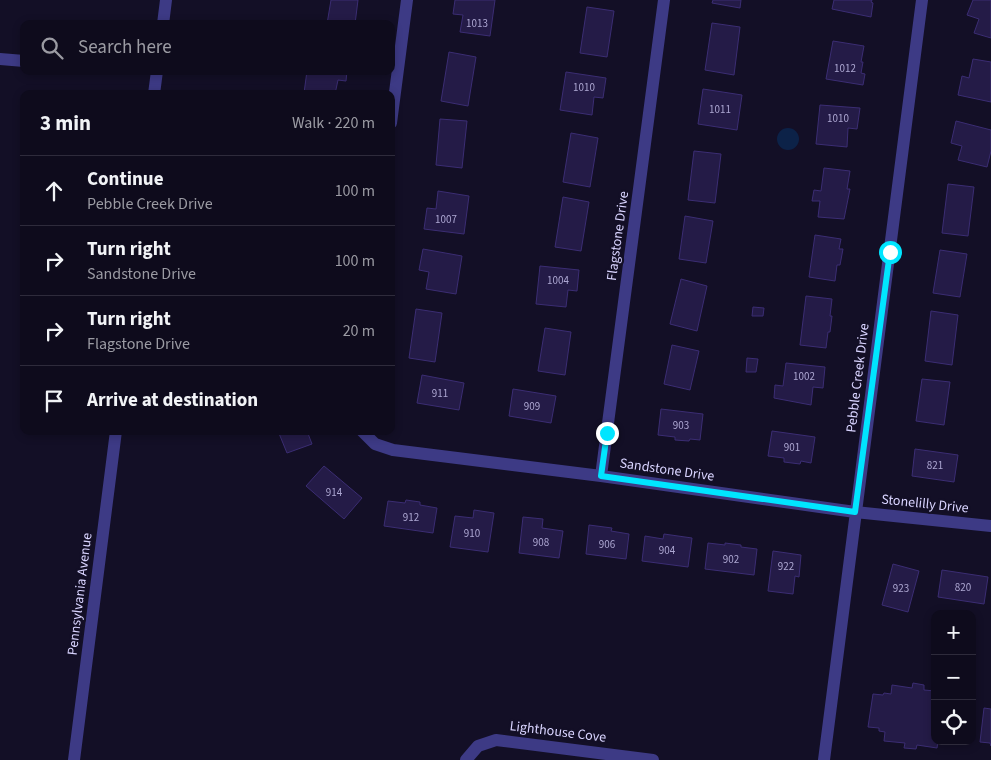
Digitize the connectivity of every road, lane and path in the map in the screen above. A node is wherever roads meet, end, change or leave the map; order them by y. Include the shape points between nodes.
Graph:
1 (166, 0) edge
2 (408, 0) edge
3 (664, 0) edge
4 (922, 0) edge
5 (164, 20) edge
6 (0, 59) edge
7 (20, 61) edge
8 (156, 75) edge
9 (154, 90) edge
10 (395, 94) edge
11 (115, 435) edge
12 (366, 435) edge
13 (601, 476) junction
14 (855, 512) junction
15 (991, 526) edge
16 (74, 760) edge
17 (466, 760) edge
18 (653, 760) edge
19 (824, 760) edge

1 - 5 street
2 - 10 street
3 - 13 street, Flagstone Drive
4 - 14 street, Pebble Creek Drive
6 - 7 street
8 - 9 street
11 - 16 street, Pennsylvania Avenue
12 - 13 street, Sandstone Drive via 375,444 393,450
13 - 14 street, Sandstone Drive
14 - 15 street, Stonelilly Drive
14 - 19 street, Pebble Creek Drive
17 - 18 street, Lighthouse Cove via 478,746 496,740

